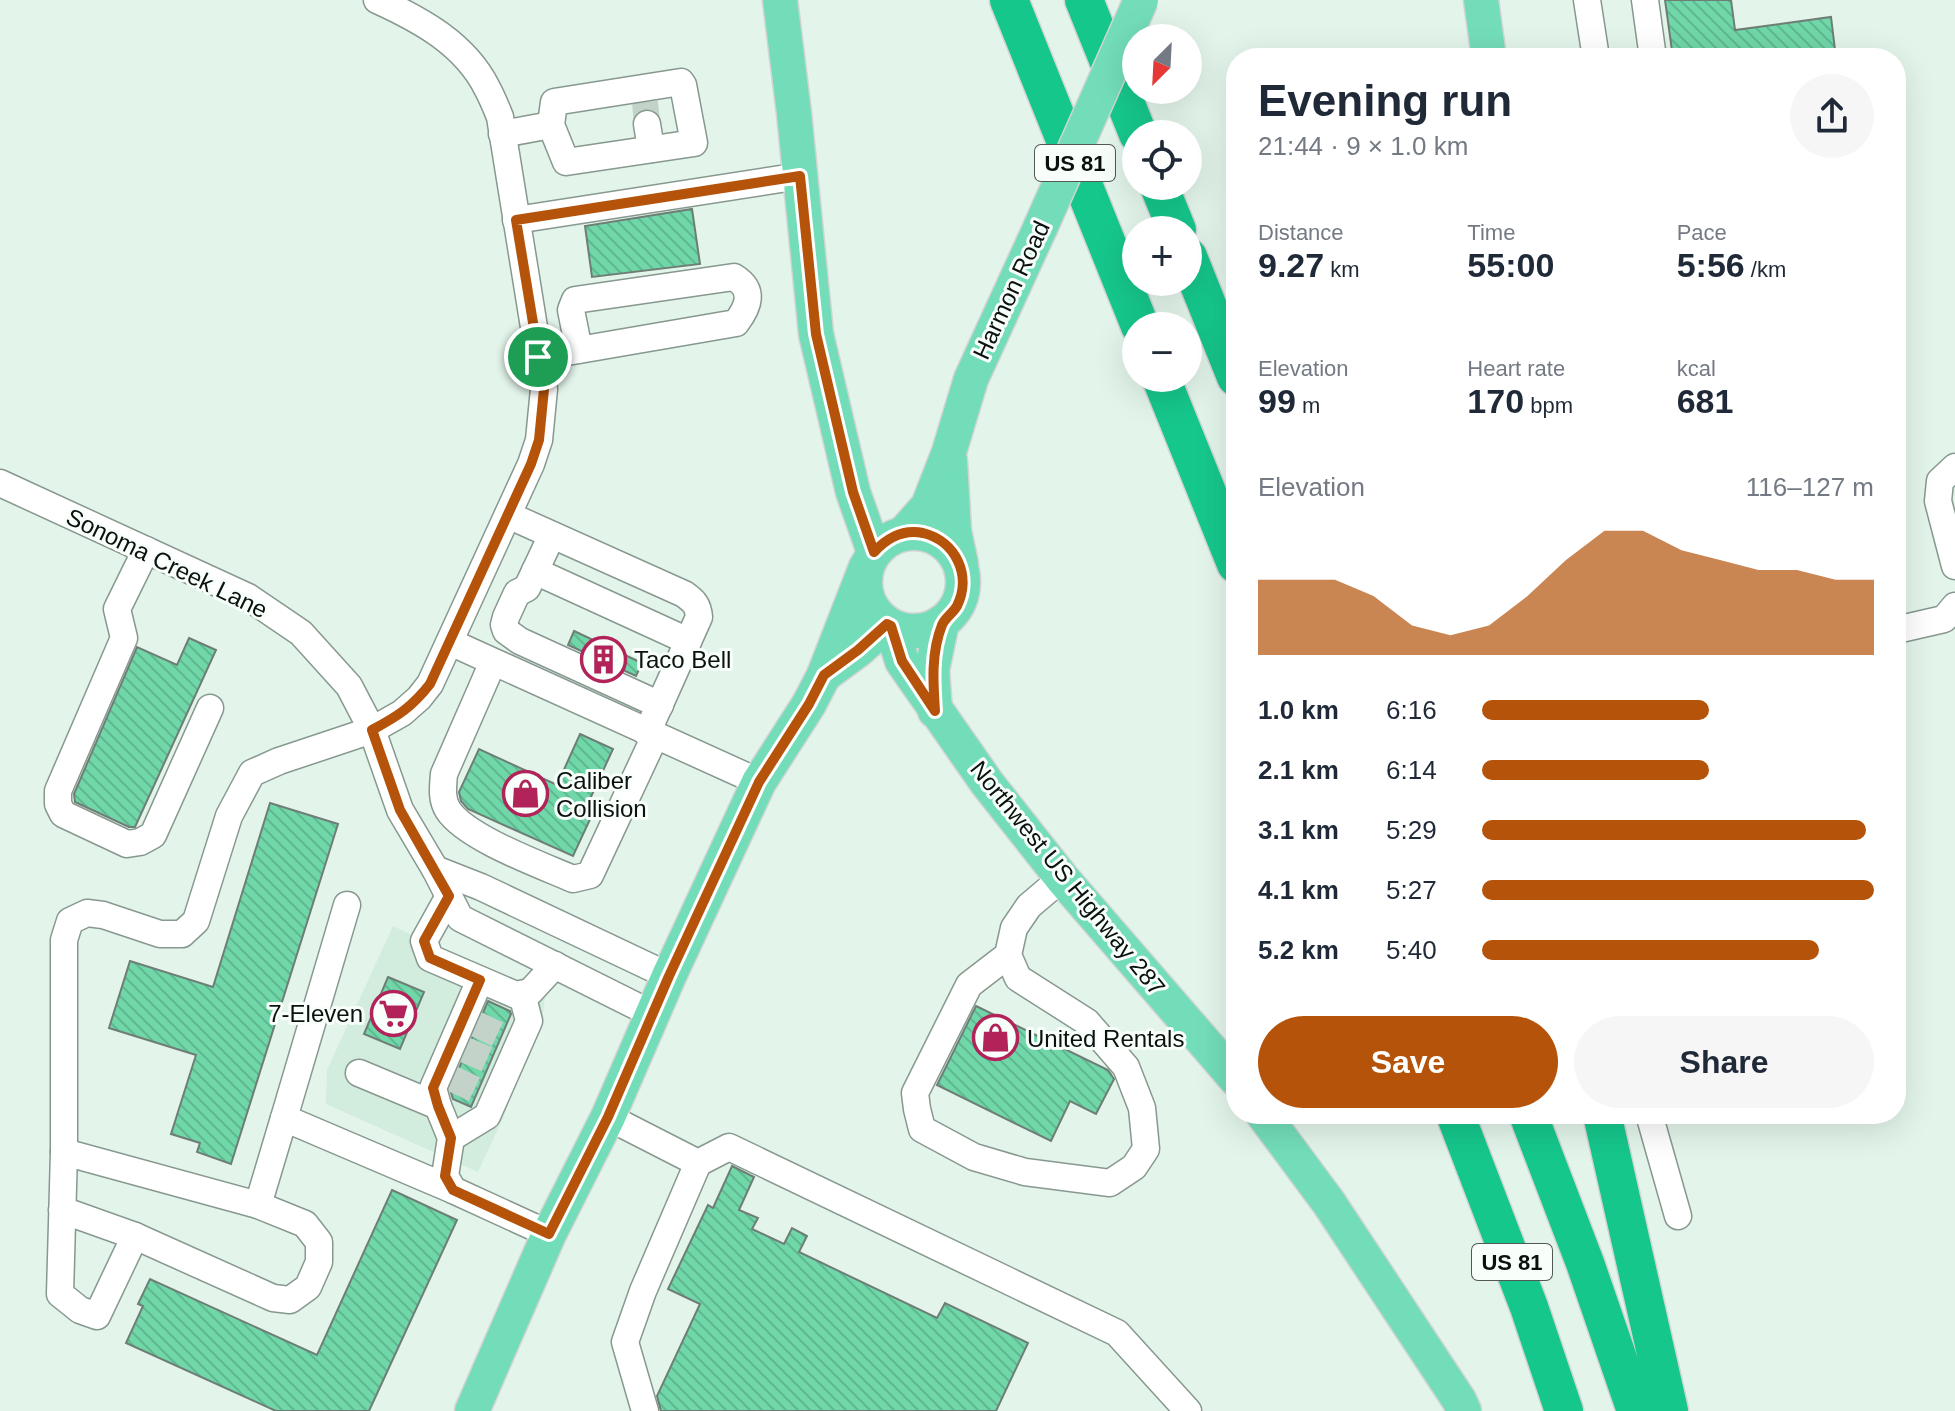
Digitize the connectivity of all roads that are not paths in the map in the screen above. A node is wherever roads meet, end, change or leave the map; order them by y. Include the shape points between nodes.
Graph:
1 (377, 0) edge
2 (780, 0) edge
3 (1009, 0) edge
4 (1084, 0) edge
5 (1141, 0) edge
6 (1481, 0) edge
7 (1587, 0) edge
8 (1645, 0) edge
9 (1488, 48) edge
10 (1594, 48) edge
11 (1652, 48) edge
12 (1132, 120) edge
13 (551, 125) junction
14 (502, 134) junction
15 (800, 176) junction
16 (516, 220) junction
17 (1202, 292) edge
18 (1134, 312) edge
19 (579, 350) junction
20 (1226, 352) edge
21 (538, 357) junction
22 (1167, 392) edge
23 (949, 452) junction
24 (1955, 467) edge
25 (0, 483) edge
26 (508, 515) junction
27 (904, 533) junction
28 (552, 535) junction
29 (1226, 539) edge
30 (146, 550) junction
31 (870, 559) junction
32 (1955, 566) edge
33 (963, 576) junction
34 (531, 580) junction
35 (1955, 606) edge
36 (942, 622) junction
37 (889, 625) junction
38 (1906, 628) edge
39 (688, 641) junction
40 (450, 642) junction
41 (493, 662) junction
42 (824, 675) junction
43 (660, 705) junction
44 (210, 708) dead end
45 (935, 711) junction
46 (372, 730) junction
47 (651, 734) junction
48 (759, 782) junction
49 (435, 869) junction
50 (1062, 878) junction
51 (449, 896) junction
52 (347, 905) dead end
53 (1008, 955) junction
54 (555, 965) junction
55 (669, 976) junction
56 (480, 980) junction
57 (522, 994) junction
58 (652, 1014) junction
59 (1226, 1067) edge
60 (359, 1073) dead end
61 (438, 1106) junction
62 (608, 1117) junction
63 (284, 1118) junction
64 (1270, 1124) edge
65 (1459, 1124) edge
66 (1532, 1124) edge
67 (1604, 1124) edge
68 (1652, 1124) edge
69 (451, 1138) junction
70 (64, 1152) junction
71 (698, 1163) junction
72 (453, 1190) junction
73 (258, 1205) junction
74 (62, 1210) junction
75 (1678, 1216) dead end
76 (549, 1234) junction
77 (135, 1236) junction
78 (472, 1411) edge
79 (645, 1411) edge
80 (1188, 1411) edge
81 (1464, 1411) edge
82 (1564, 1411) edge
83 (1636, 1411) edge
84 (1669, 1411) edge

1 - 14 street via 442,35 466,57 486,86
2 - 15 main road
3 - 18 highway, US 81
4 - 12 highway, US 81
5 - 23 main road, Harmon Road, bridge via 974,371
6 - 9 main road
7 - 10 street
8 - 11 street
13 - 13 street via 566,162 646,116 554,102
13 - 14 street
14 - 16 street
15 - 16 street
15 - 31 main road via 816,334
16 - 21 street
17 - 20 highway
19 - 19 street via 736,323 745,311 744,283 734,277 575,300 571,310
19 - 21 street
21 - 26 street via 544,389 539,440
22 - 29 highway
23 - 27 main road, Harmon Road via 928,506
23 - 33 main road, Harmon Road
24 - 32 street via 1940,481 1938,501
25 - 30 street, Sonoma Creek Lane
26 - 28 street
26 - 40 street
27 - 31 main road via 882,543
27 - 33 main road via 931,535 943,542 953,551
28 - 34 street
28 - 39 street via 684,594 699,608
30 - 44 street via 117,609 124,638 58,791 63,814 127,844 153,835
30 - 46 street, Sonoma Creek Lane via 248,597 301,633 349,686
31 - 37 main road via 864,583 867,599
31 - 42 main road
33 - 36 main road via 955,609
34 - 39 street
34 - 43 street via 517,593 504,625 511,636
35 - 38 street via 1944,619
36 - 37 main road via 926,630
36 - 45 main road via 932,670
37 - 42 main road
37 - 45 main road, Northwest US Highway 287 via 902,661
39 - 43 street
40 - 41 street
40 - 46 street via 419,698
41 - 47 street
41 - 47 street via 444,774 446,807 473,834 573,879 590,875
42 - 48 main road
43 - 47 street
45 - 50 main road, Northwest US Highway 287
46 - 49 street, Sonoma Creek Lane via 400,810
46 - 70 street via 252,773 229,816 196,921 182,934 160,934 87,913 70,921 64,940
47 - 48 street
48 - 55 main road
49 - 51 street, Sonoma Creek Lane
49 - 55 street
50 - 53 street via 1029,906 1014,928
50 - 59 main road, Northwest US Highway 287
51 - 54 street, Sonoma Creek Lane via 460,918
51 - 56 street via 424,941 430,958
52 - 63 street
53 - 53 street via 1018,978 1087,1022 1126,1067 1142,1108 1146,1149 1134,1167 1110,1183 1025,1172 974,1157 922,1129 915,1093 969,985
54 - 57 street
54 - 58 street, Sonoma Creek Lane
55 - 58 main road
56 - 57 street
56 - 61 street via 458,1047 433,1088
57 - 69 street via 529,1021 510,1040 486,1094 487,1116
58 - 62 main road
60 - 61 street
61 - 69 street
62 - 71 street
62 - 76 main road
63 - 72 street
63 - 73 street
64 - 81 main road via 1329,1203
65 - 82 highway, US 81
66 - 83 highway, US 81
67 - 84 highway
68 - 75 street
69 - 72 street via 445,1176
70 - 73 street
70 - 74 street
71 - 79 street via 625,1342
71 - 80 street via 729,1147 1117,1333
72 - 76 street
73 - 77 street via 305,1224 319,1242 319,1262 308,1287 290,1300 273,1298
74 - 77 street
74 - 77 street via 60,1294 80,1310 97,1316
76 - 78 main road

